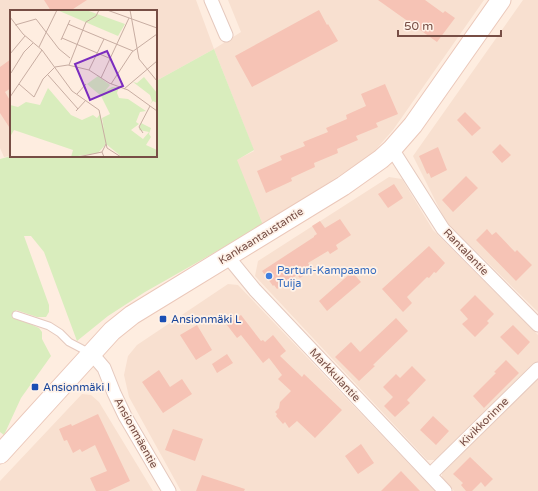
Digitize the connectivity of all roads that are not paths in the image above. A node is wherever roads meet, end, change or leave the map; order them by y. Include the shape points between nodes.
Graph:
1 (211, 0) edge
2 (501, 0) edge
3 (226, 35) dead end
4 (392, 150) junction
5 (228, 257) junction
6 (16, 315) dead end
7 (538, 326) edge
8 (92, 354) junction
9 (538, 369) edge
10 (0, 454) edge
11 (430, 475) junction
12 (169, 491) edge
13 (445, 491) edge

1 - 3 street
2 - 4 street, Kankaantaustantie via 413,125
4 - 5 street, Kankaantaustantie via 343,186
4 - 7 street, Rantalantie via 443,229
5 - 8 street, Kankaantaustantie via 132,315 112,331
5 - 11 street, Markkulantie via 255,290
6 - 8 lane via 49,326 69,342
8 - 10 street, Kankaantaustantie
8 - 12 street, Ansionmäentie via 104,368 125,416
9 - 11 street, Kivikkorinne
11 - 13 street, Markkulantie

